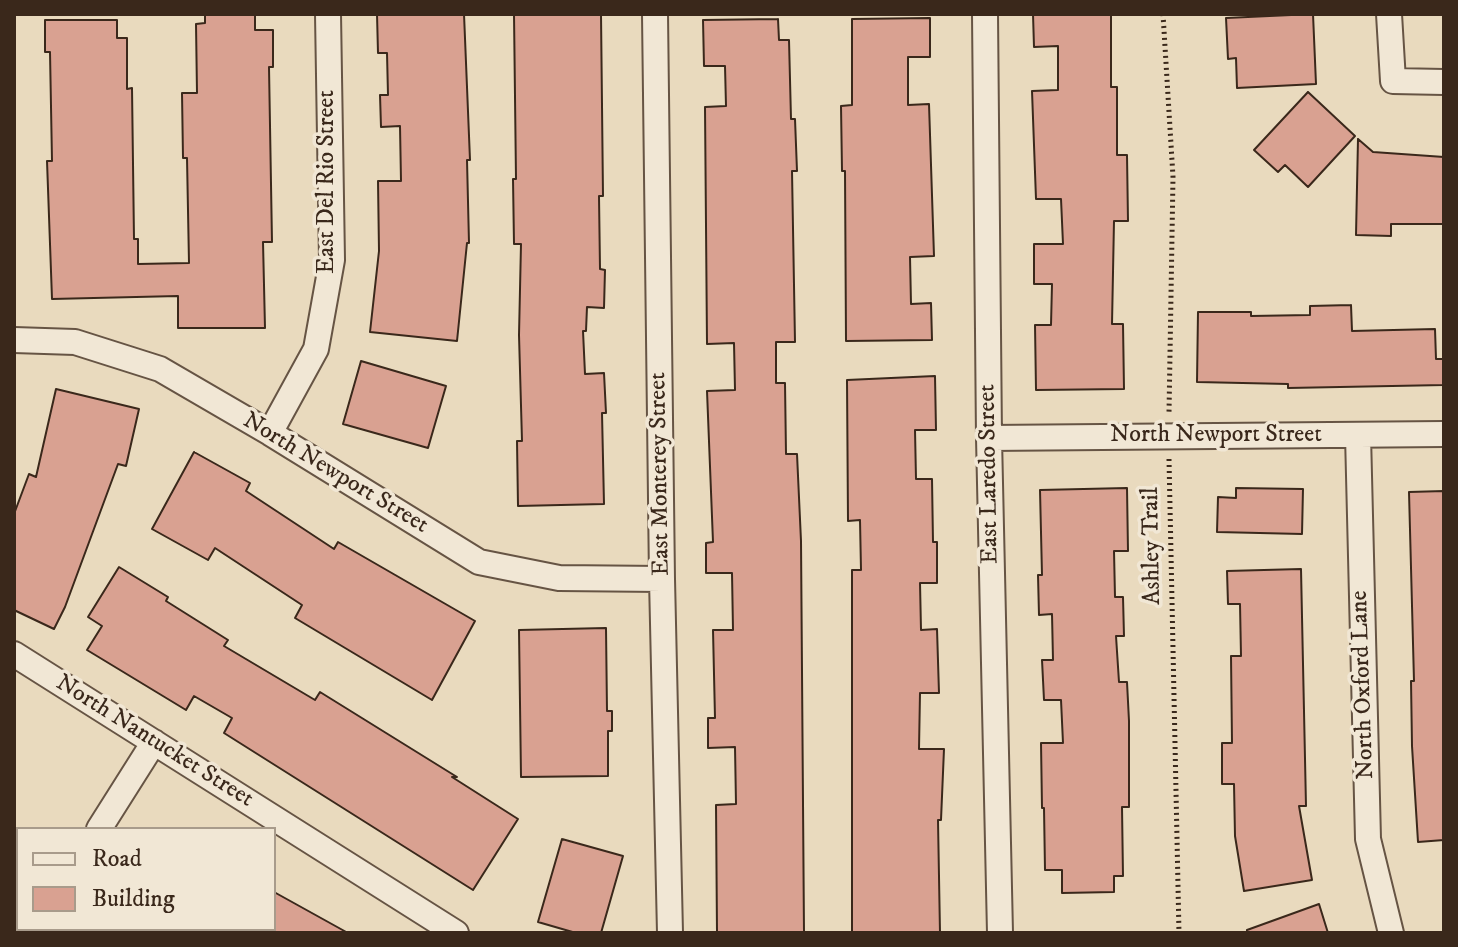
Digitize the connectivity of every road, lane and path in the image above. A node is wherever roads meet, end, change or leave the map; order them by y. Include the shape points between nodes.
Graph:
1 (328, 14) edge
2 (655, 14) edge
3 (985, 14) edge
4 (1163, 14) edge
5 (1389, 14) edge
6 (1444, 82) edge
7 (14, 340) edge
8 (270, 433) junction
9 (1444, 434) edge
10 (1168, 435) junction
11 (1358, 435) junction
12 (989, 438) junction
13 (662, 579) junction
14 (14, 654) edge
15 (154, 742) junction
16 (100, 827) edge
17 (14, 930) edge
18 (19, 933) edge
19 (456, 933) edge
20 (670, 933) edge
21 (1000, 933) edge
22 (1179, 933) edge
23 (1391, 933) edge

1 - 8 street, East Del Rio Street via 332,260 316,349
2 - 13 street, East Monterey Street
3 - 12 street, East Laredo Street
4 - 10 path, Ashley Trail via 1173,177
5 - 6 street via 1393,81
7 - 8 street, North Newport Street via 75,342 160,369
8 - 13 street, North Newport Street via 479,562 559,578
9 - 11 street, North Newport Street
10 - 11 street, North Newport Street
10 - 12 street, North Newport Street
10 - 22 path, Ashley Trail
11 - 23 street, North Oxford Lane via 1368,839
12 - 21 street, East Laredo Street
13 - 20 street, East Monterey Street
14 - 15 street, North Nantucket Street
15 - 16 street
15 - 19 street, North Nantucket Street
17 - 18 street

